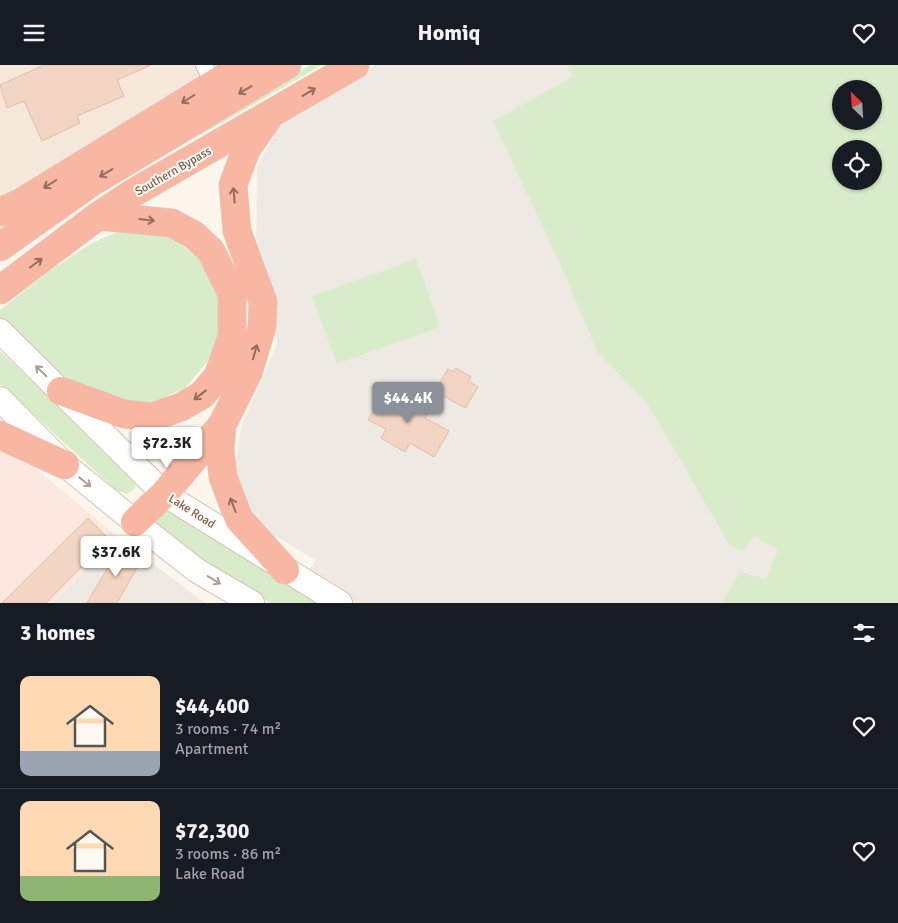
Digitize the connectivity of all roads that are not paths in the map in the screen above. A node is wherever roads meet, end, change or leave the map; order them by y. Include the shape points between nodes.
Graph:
1 (245, 65) edge
2 (287, 65) edge
3 (355, 65) edge
4 (208, 74) edge
5 (270, 115) junction
6 (0, 213) edge
7 (98, 216) junction
8 (0, 247) edge
9 (0, 291) edge
10 (0, 331) edge
11 (61, 391) junction
12 (0, 399) edge
13 (222, 425) junction
14 (0, 435) edge
15 (65, 465) junction
16 (164, 494) junction
17 (134, 522) junction
18 (285, 570) junction
19 (252, 603) edge
20 (340, 603) edge

1 - 4 highway
2 -> 8 highway via 92,182
5 -> 3 highway, Southern Bypass
4 -> 6 highway via 20,203
5 - 7 highway, Southern Bypass
13 -> 5 highway via 248,373 263,302 237,231 233,185 246,150
9 -> 7 highway, Southern Bypass
7 -> 11 highway via 172,223 194,235 212,251 232,294 232,337 218,376 202,395 181,407 152,417 124,414
11 -> 10 main road, Lake Road
11 - 16 main road, Lake Road
12 - 15 main road
13 - 16 highway
18 -> 13 highway via 239,519 223,477
14 - 15 highway
15 -> 17 main road
16 - 17 highway
16 - 18 main road, Lake Road
17 -> 19 main road via 196,570
18 - 20 main road, Lake Road

